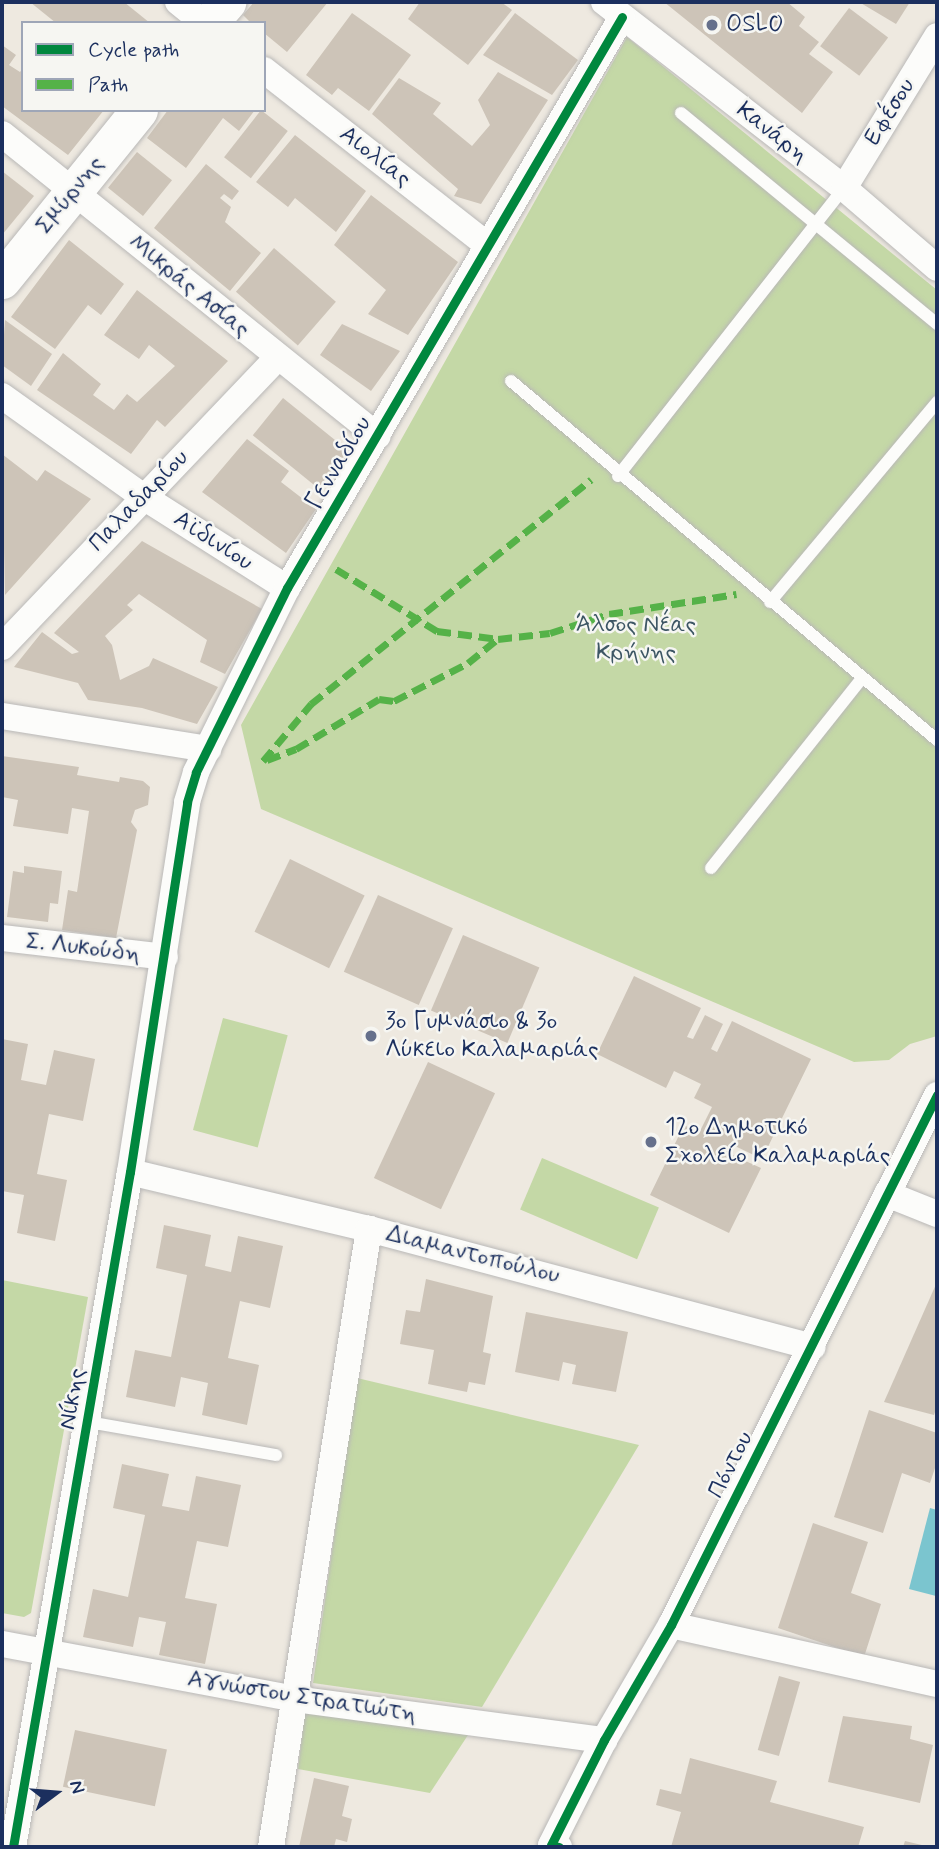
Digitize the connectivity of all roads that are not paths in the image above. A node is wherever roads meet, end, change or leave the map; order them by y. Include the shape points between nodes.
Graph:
1 (178, 2) edge
2 (227, 2) edge
3 (613, 10) edge
4 (204, 21) edge
5 (209, 21) edge
6 (937, 36) edge
7 (266, 72) edge
8 (137, 112) edge
9 (681, 113) dead end
10 (2, 134) edge
11 (844, 188) junction
12 (74, 191) junction
13 (816, 224) junction
14 (486, 244) junction
15 (937, 268) edge
16 (2, 280) edge
17 (937, 324) edge
18 (277, 358) junction
19 (511, 381) dead end
20 (2, 396) edge
21 (937, 402) edge
22 (378, 436) junction
23 (618, 476) junction
24 (142, 496) junction
25 (287, 589) junction
26 (770, 602) junction
27 (2, 647) edge
28 (862, 678) junction
29 (2, 716) edge
30 (937, 740) edge
31 (208, 749) junction
32 (711, 868) dead end
33 (2, 938) edge
34 (165, 957) junction
35 (937, 1095) edge
36 (130, 1172) junction
37 (887, 1194) junction
38 (937, 1214) edge
39 (369, 1228) junction
40 (813, 1347) junction
41 (88, 1422) junction
42 (276, 1455) dead end
43 (671, 1625) junction
44 (2, 1644) edge
45 (50, 1653) junction
46 (937, 1684) edge
47 (295, 1699) junction
48 (604, 1740) junction
49 (13, 1847) edge
50 (271, 1847) edge
51 (553, 1847) edge

1 - 4 street
2 - 5 main road
3 - 11 street, Κανάρη
3 - 14 street, Γενναδίου
6 - 11 street, Εφέσου
7 - 14 street, Αιολίας
8 - 12 main road, Σμύρνης
9 - 13 lane
10 - 12 street, Μικράς Ασίας
11 - 13 lane
11 - 15 street, Κανάρη
12 - 16 main road, Σμύρνης
12 - 18 street, Μικράς Ασίας
13 - 17 lane
13 - 23 lane
14 - 22 street, Γενναδίου
18 - 22 street, Μικράς Ασίας
18 - 24 street, Παλαδαρίου
19 - 23 lane
20 - 24 street, Αϊδινίου
21 - 26 lane
22 - 25 street, Γενναδίου
23 - 26 lane
24 - 25 street, Αϊδινίου
24 - 27 street, Παλαδαρίου
25 - 31 street, Γενναδίου
26 - 28 lane
28 - 30 lane
28 - 32 lane
29 - 31 street
31 - 34 street, Γενναδίου via 187,802
33 - 34 street, Σ. Λυκούδη
34 - 36 street, Νίκης
35 - 37 street, Πόντου
36 - 39 street, Διαμαντοπούλου
36 - 41 street, Νίκης
37 - 38 street
37 - 40 street, Πόντου
39 - 40 street, Διαμαντοπούλου
39 - 47 street
40 - 43 street, Πόντου
41 - 42 lane
41 - 45 street, Νίκης
43 - 46 street
43 - 48 street, Πόντου
44 - 45 street, Αγνώστου Στρατιώτη
45 - 47 street, Αγνώστου Στρατιώτη
45 - 49 street, Νίκης
47 - 48 street, Αγνώστου Στρατιώτη
47 - 50 street
48 - 51 street, Πόντου

